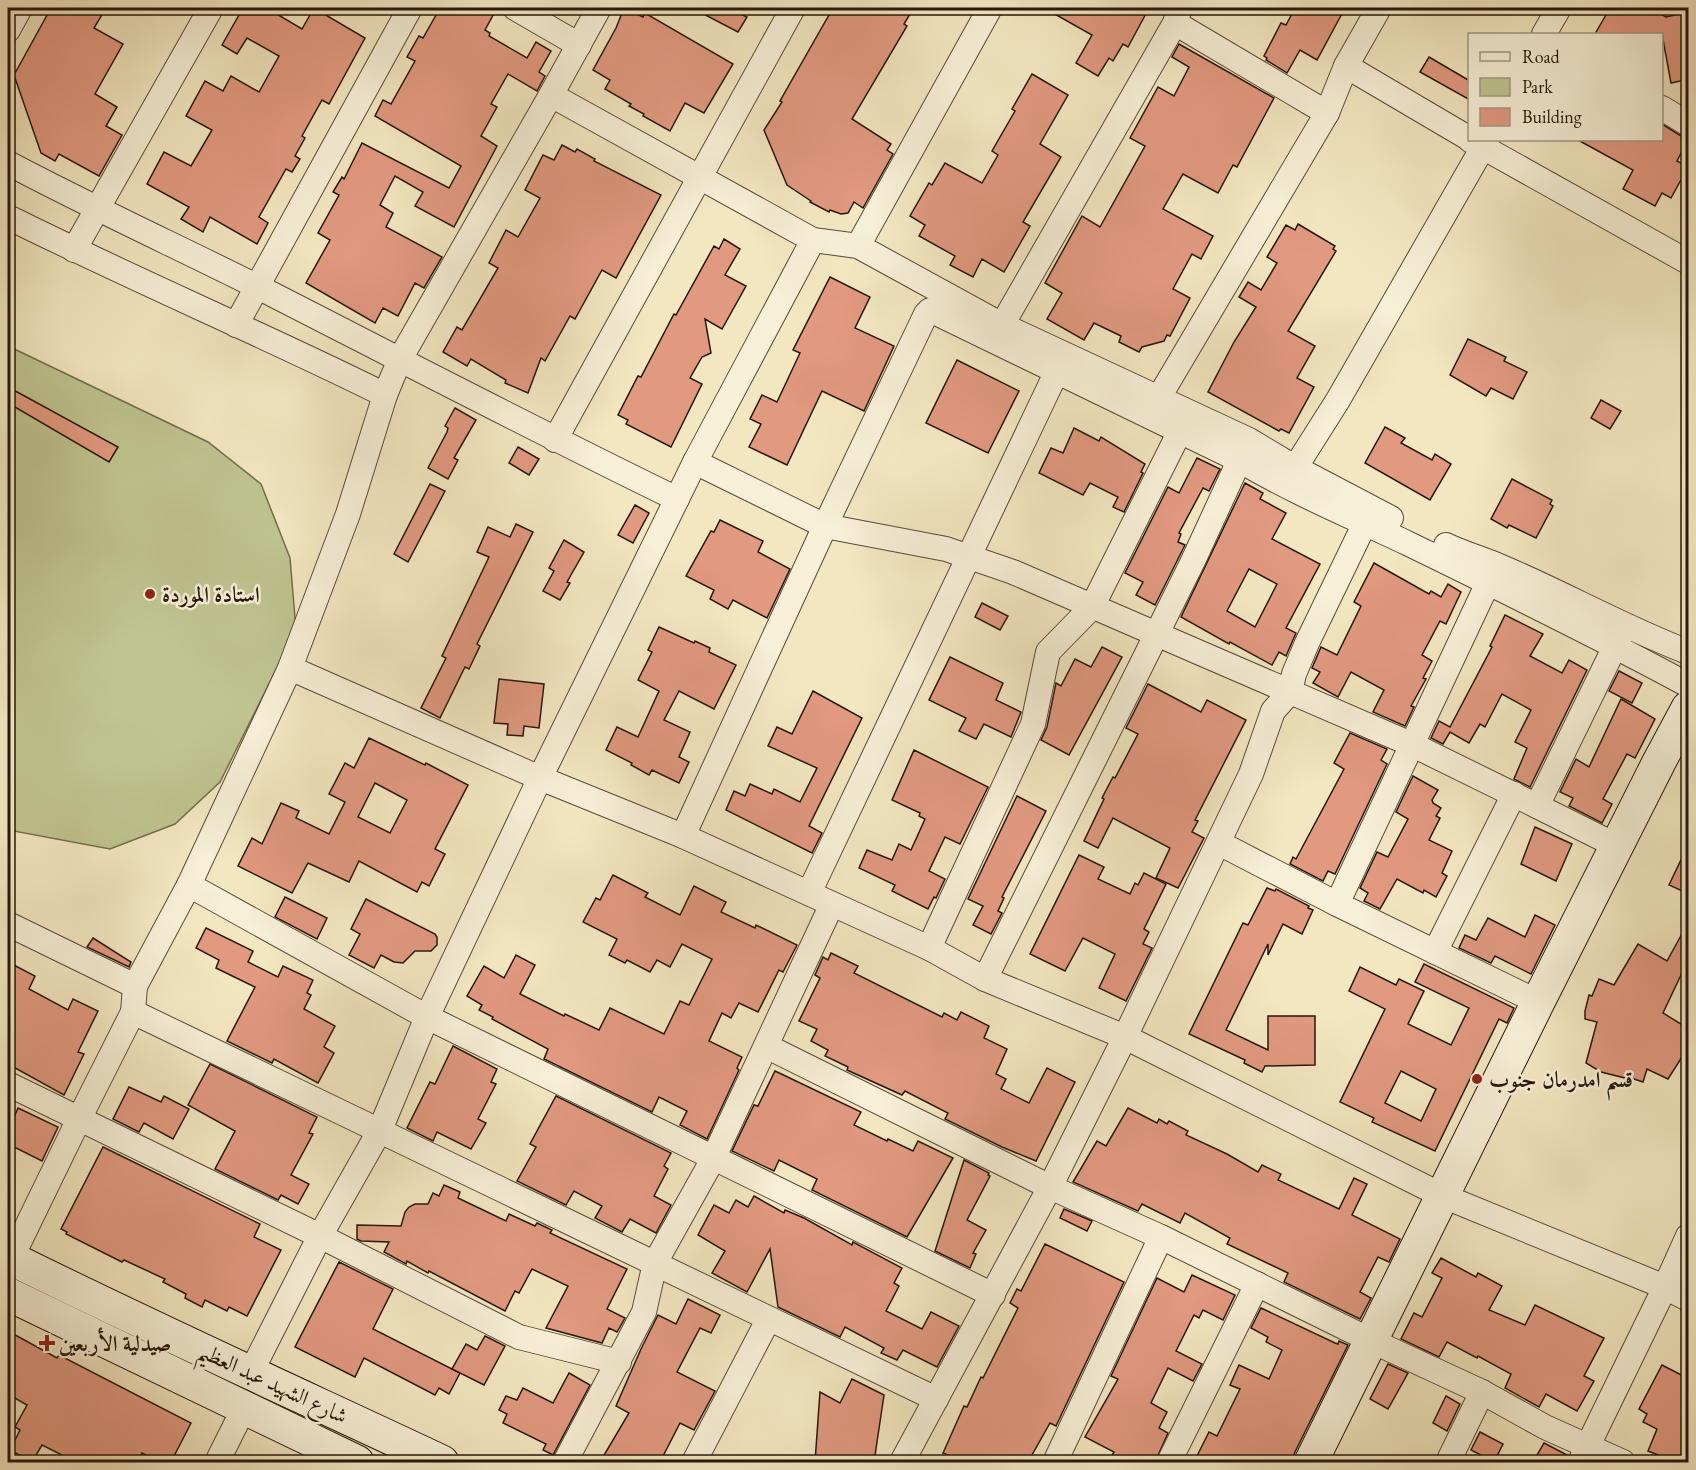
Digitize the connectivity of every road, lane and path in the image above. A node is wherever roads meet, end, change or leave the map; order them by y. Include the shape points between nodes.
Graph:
1 (20, 8) edge
2 (211, 8) edge
3 (410, 8) edge
4 (515, 8) edge
5 (599, 8) edge
6 (793, 8) edge
7 (990, 8) edge
8 (1379, 8) edge
9 (1559, 8) edge
10 (1177, 15) edge
11 (8, 30) edge
12 (1545, 33) edge
13 (579, 45) junction
14 (1346, 66) junction
15 (551, 95) junction
16 (1663, 109) edge
17 (1327, 112) junction
18 (1689, 124) edge
19 (1468, 136) edge
20 (1477, 141) edge
21 (8, 163) edge
22 (700, 177) junction
23 (96, 209) junction
24 (8, 216) edge
25 (813, 240) junction
26 (858, 246) junction
27 (74, 250) junction
28 (1689, 262) edge
29 (256, 287) junction
30 (236, 325) junction
31 (1002, 325) junction
32 (400, 359) junction
33 (1057, 371) junction
34 (385, 395) junction
35 (1158, 399) junction
36 (1180, 431) junction
37 (555, 440) junction
38 (1244, 450) junction
39 (695, 462) junction
40 (1289, 477) junction
41 (677, 499) junction
42 (1365, 523) junction
43 (825, 526) junction
44 (970, 556) junction
45 (1492, 573) junction
46 (1092, 607) junction
47 (1157, 633) junction
48 (1620, 636) junction
49 (1689, 652) edge
50 (290, 668) junction
51 (1689, 685) edge
52 (1290, 692) junction
53 (1689, 708) edge
54 (1413, 745) junction
55 (540, 778) junction
56 (1514, 794) junction
57 (1537, 806) junction
58 (683, 836) junction
59 (1219, 843) junction
60 (1617, 846) junction
61 (189, 885) junction
62 (809, 893) junction
63 (832, 904) junction
64 (1337, 904) junction
65 (8, 924) edge
66 (929, 948) junction
67 (1435, 952) junction
68 (985, 979) junction
69 (135, 986) junction
70 (1538, 1002) junction
71 (134, 1012) junction
72 (427, 1017) junction
73 (1125, 1037) junction
74 (766, 1046) junction
75 (8, 1084) edge
76 (79, 1119) junction
77 (380, 1130) junction
78 (713, 1159) junction
79 (1050, 1186) junction
80 (1443, 1196) junction
81 (320, 1236) junction
82 (1689, 1236) edge
83 (1161, 1237) junction
84 (9, 1258) edge
85 (655, 1263) junction
86 (1257, 1284) junction
87 (1665, 1287) junction
88 (8, 1294) edge
89 (993, 1295) junction
90 (1689, 1299) edge
91 (90, 1316) junction
92 (768, 1320) junction
93 (1372, 1341) junction
94 (619, 1362) junction
95 (251, 1372) junction
96 (1482, 1392) junction
97 (936, 1399) junction
98 (244, 1408) junction
99 (1584, 1454) edge
100 (217, 1462) edge
101 (357, 1462) edge
102 (442, 1462) edge
103 (565, 1462) edge
104 (694, 1462) edge
105 (902, 1462) edge
106 (1055, 1462) edge
107 (1169, 1462) edge
108 (1311, 1462) edge
109 (1448, 1462) edge
110 (1623, 1462) edge

1 - 11 street
2 - 23 street
3 - 29 street
4 - 13 street
5 - 13 street
6 - 22 street
7 - 26 street
8 - 14 street
9 - 12 street
10 - 17 street
10 - 31 street
13 - 15 street
14 - 17 street
14 - 19 street
15 - 22 street
15 - 32 street
16 - 18 street
17 - 35 street
20 - 28 street
20 - 40 street via 1338,400
21 - 23 street
22 - 25 street
22 - 37 street
23 - 27 street
23 - 29 street
24 - 27 street
25 - 26 street
25 - 39 street
26 - 31 street
27 - 30 street
29 - 30 street
29 - 32 street
30 - 34 street
31 - 35 street
32 - 34 street
32 - 37 street
33 - 36 street
33 - 43 street via 928,311
33 - 44 street
34 - 50 street via 348,514
35 - 38 street
36 - 38 street
36 - 46 street
37 - 41 street
38 - 40 street
38 - 47 street
39 - 41 street
39 - 43 street
40 - 42 street
40 - 45 street via 1370,508 1465,554
41 - 55 street
42 - 45 street
42 - 52 street via 1307,643
43 - 44 street via 923,543
43 - 58 street
44 - 46 street
44 - 62 street
45 - 48 street
45 - 54 street
46 - 47 street
46 - 66 street via 1048,652 1033,724
47 - 52 street
47 - 68 street
48 - 49 street
48 - 51 street
48 - 57 street
50 - 55 street
50 - 61 street
52 - 54 street
52 - 59 street via 1273,711 1251,774
53 - 60 main road
54 - 56 street
54 - 64 street
55 - 58 street
55 - 72 street
56 - 57 street
56 - 67 street
57 - 60 street
58 - 62 street
59 - 64 street
59 - 73 street
60 - 70 main road
61 - 69 street
61 - 72 street
62 - 63 street
63 - 66 street
63 - 74 street
64 - 67 street
65 - 69 street
66 - 68 street
67 - 70 street
68 - 73 street
69 - 71 street
70 - 80 main road
71 - 76 street
71 - 77 street
72 - 77 street
72 - 78 street
73 - 79 street
73 - 80 street
74 - 78 street
74 - 79 street
75 - 76 street
76 - 81 street
76 - 84 street
77 - 81 street
77 - 85 street
78 - 85 street
78 - 89 street
79 - 83 street
79 - 89 street
80 - 87 street
80 - 93 main road
81 - 94 street via 519,1336
81 - 95 street
82 - 87 street
83 - 86 street
83 - 106 street
84 - 91 main road, شارع الشهيد عبد العظيم
85 - 92 street
85 - 94 street via 644,1312
86 - 93 street
86 - 107 street
87 - 90 street
87 - 99 street
88 - 91 main road, شارع الشهيد عبد العظيم
89 - 97 street
91 - 95 main road, شارع الشهيد عبد العظيم
91 - 98 main road, شارع الشهيد عبد العظيم
92 - 97 street
92 - 104 street
93 - 96 street
93 - 108 main road
94 - 103 street
95 - 102 main road, شارع الشهيد عبد العظيم
96 - 99 street
96 - 109 street
97 - 105 street
98 - 100 street
98 - 101 main road, شارع الشهيد عبد العظيم
99 - 110 street

